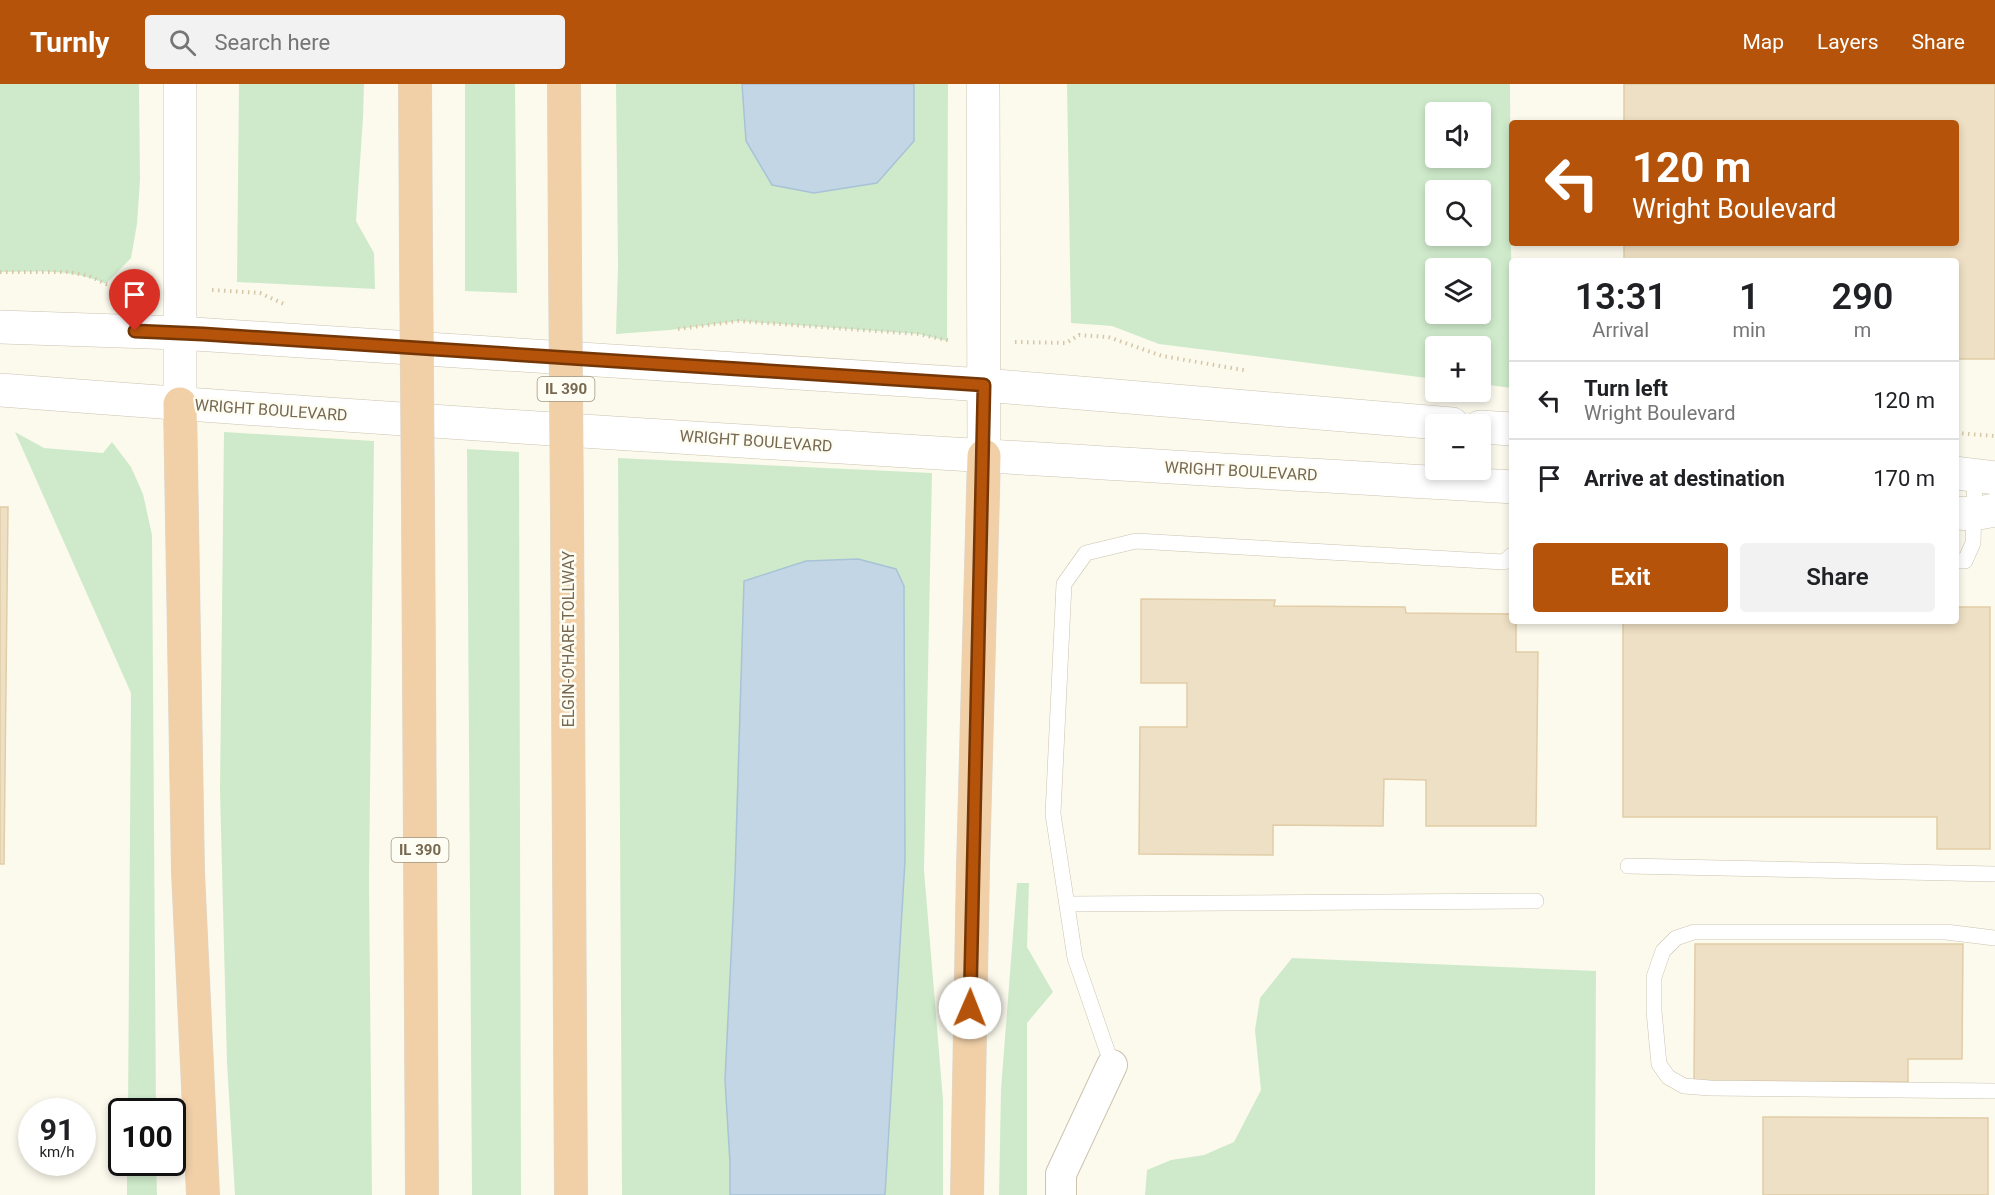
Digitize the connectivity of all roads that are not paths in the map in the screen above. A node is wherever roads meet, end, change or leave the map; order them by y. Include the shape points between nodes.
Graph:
1 (180, 84) edge
2 (416, 84) edge
3 (564, 84) edge
4 (983, 84) edge
5 (0, 327) edge
6 (179, 333) junction
7 (984, 385) junction
8 (0, 390) edge
9 (180, 404) junction
10 (1425, 422) edge
11 (1491, 428) edge
12 (1509, 429) edge
13 (984, 456) junction
14 (1975, 475) edge
15 (1509, 487) edge
16 (1975, 512) edge
17 (1509, 558) edge
18 (1959, 561) edge
19 (1628, 866) dead end
20 (1995, 874) edge
21 (1536, 901) dead end
22 (1067, 904) junction
23 (1995, 938) edge
24 (1112, 1065) joint
25 (1995, 1090) edge
26 (203, 1195) edge
27 (422, 1195) edge
28 (571, 1195) edge
29 (967, 1195) edge
30 (1061, 1195) edge

1 - 6 street
2 - 27 highway, IL 390, bridge
3 - 28 highway, ELGIN-O'HARE TOLLWAY / IL 390, bridge
4 - 7 street
5 - 6 street
6 - 7 street
6 - 9 street
7 - 10 street
7 - 13 street
8 - 9 street, WRIGHT BOULEVARD
9 - 13 street, WRIGHT BOULEVARD
9 - 26 highway via 188,872
11 - 12 street
13 - 15 street, WRIGHT BOULEVARD
13 - 29 highway
14 - 16 lane
16 - 18 lane via 1973,543 1965,561
17 - 22 lane via 1504,562 1136,541 1086,553 1064,584 1053,814
19 - 20 lane
21 - 22 lane
22 - 24 lane via 1075,958
23 - 25 lane via 1946,933 1694,932 1676,938 1663,951 1654,977 1659,1064 1668,1077 1684,1086
24 - 30 street via 1061,1174

